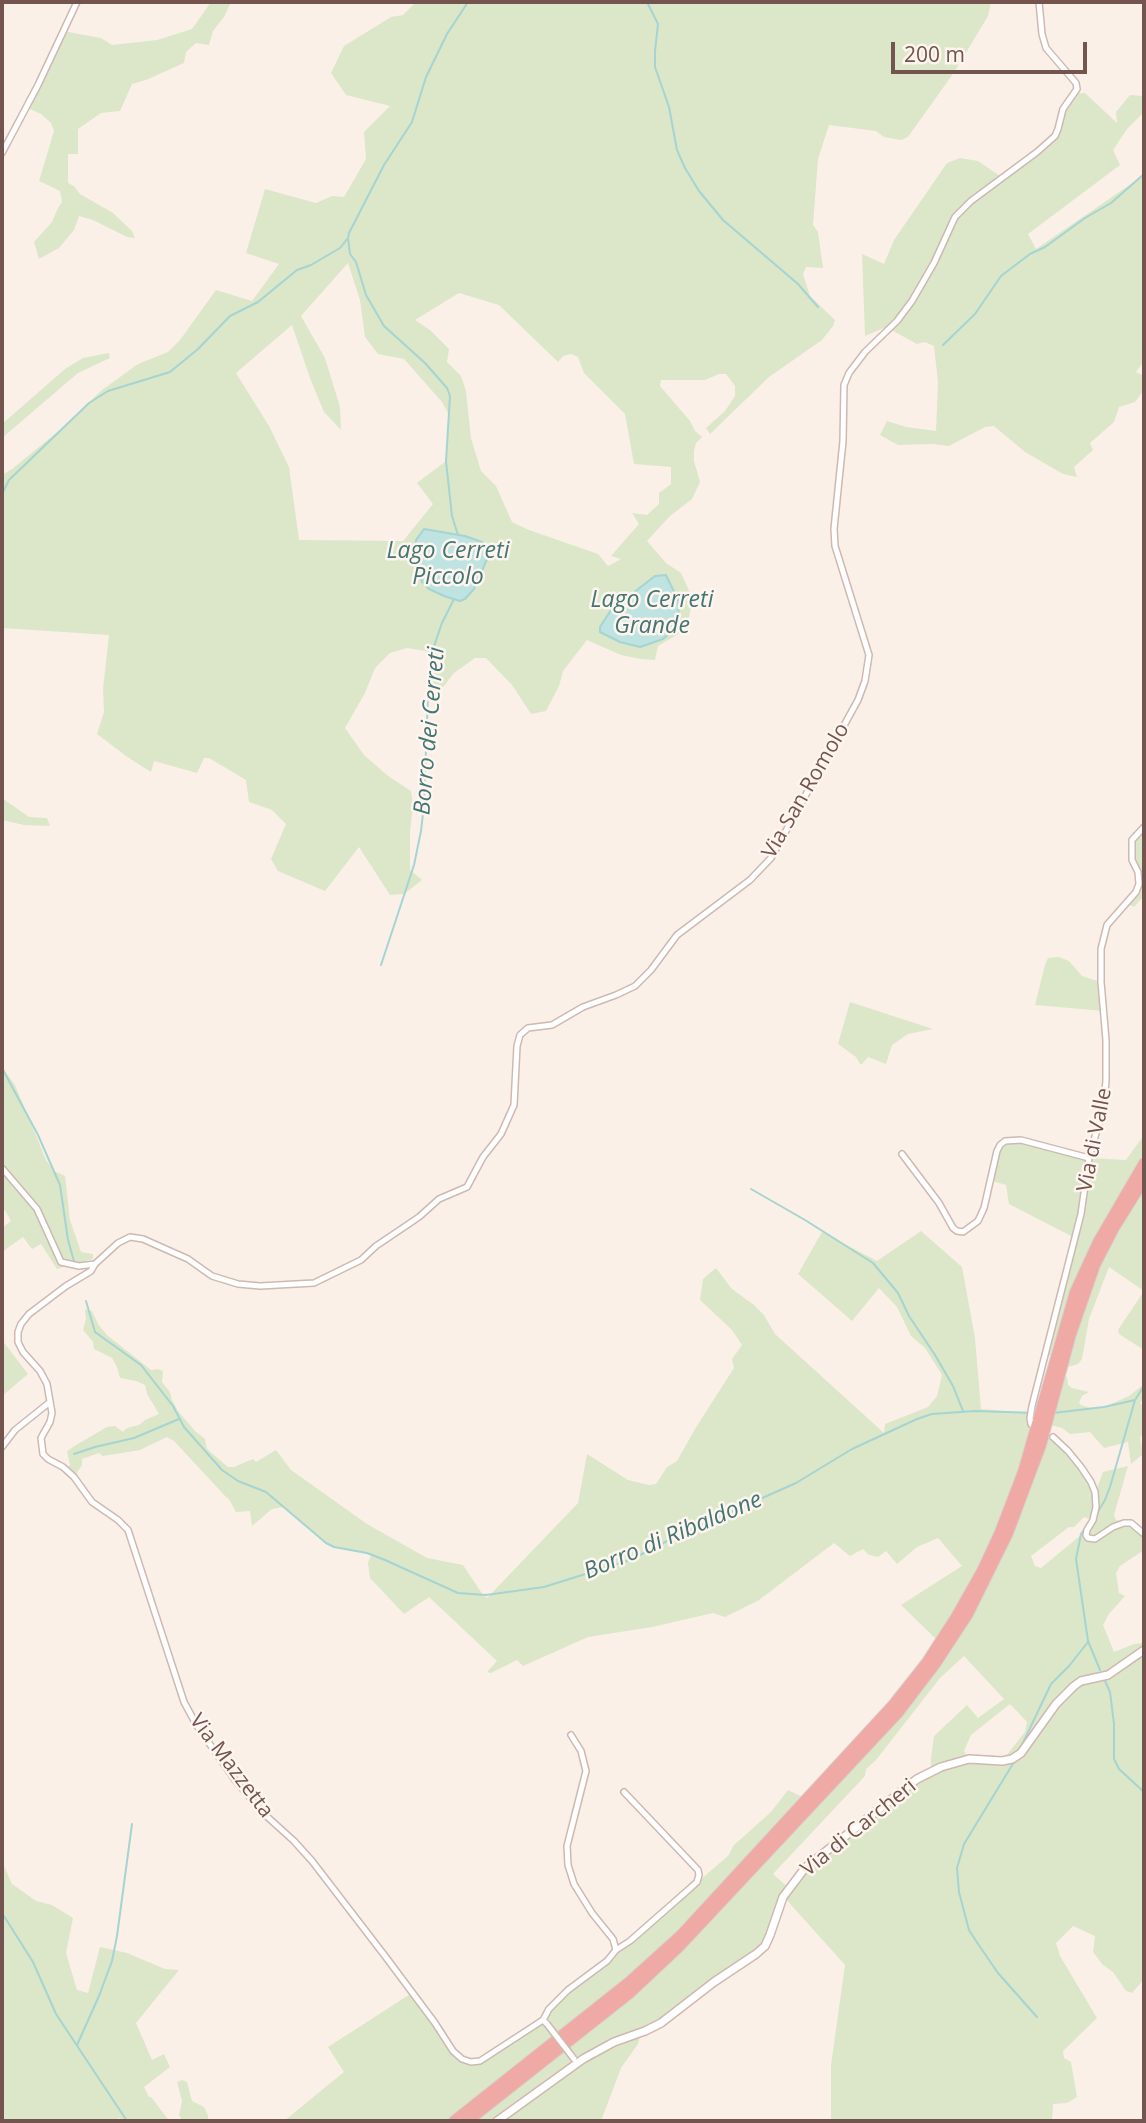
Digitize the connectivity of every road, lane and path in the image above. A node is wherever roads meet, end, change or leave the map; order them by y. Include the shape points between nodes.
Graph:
1 (77, 2) edge
2 (1040, 2) edge
3 (2, 153) edge
4 (1144, 827) edge
5 (902, 1154) dead end
6 (1089, 1158) junction
7 (1144, 1163) edge
8 (2, 1168) edge
9 (1144, 1180) edge
10 (95, 1264) junction
11 (50, 1402) junction
12 (1031, 1424) dead end
13 (1053, 1437) dead end
14 (2, 1447) edge
15 (1144, 1534) edge
16 (1144, 1650) edge
17 (571, 1735) dead end
18 (624, 1793) dead end
19 (616, 1950) junction
20 (545, 2022) junction
21 (576, 2061) junction
22 (454, 2121) edge
23 (468, 2121) edge
24 (497, 2121) edge

1 - 3 street
2 - 10 street, Via San Romolo via 1046,48 1077,89 1063,109 1055,136 955,217 912,301 865,352 844,385 835,546 869,655 865,681 771,858 750,880 677,935 635,986 552,1025 527,1028 517,1046 514,1105 502,1135 467,1187 439,1199 361,1260 314,1283 238,1284 130,1237
4 - 6 street, Via di Valle via 1132,840 1139,884 1107,925 1101,949 1106,1080
5 - 6 street via 953,1228 963,1232 978,1221 997,1151 1005,1141 1021,1140
6 - 12 street, Via di Valle via 1081,1214
7 - 22 highway via 1098,1242 1075,1293 1023,1472 1000,1532 927,1662 894,1705 681,1935
8 - 10 street via 37,1209 61,1262
9 - 23 highway via 1095,1265 1041,1445 1008,1533 968,1614 936,1664 898,1713 679,1947 621,2000
10 - 11 street, Via San Romolo via 29,1314 18,1332 23,1352 47,1384
11 - 14 street via 15,1430
11 - 20 street, Via Mazzetta via 50,1422 41,1438 43,1454 63,1466 92,1502 128,1530 184,1702 235,1780 312,1861 453,2052 462,2059 480,2061
13 - 15 street via 1081,1467 1095,1492 1088,1538 1095,1539 1124,1523
16 - 21 street, Via di Carcheri via 1108,1675 1074,1686 1012,1759 969,1759 917,1779 799,1874 783,1897 765,1946 756,1954 661,2023
17 - 19 street via 586,1771 569,1834 568,1865 574,1884
18 - 19 street via 699,1875 679,1899
19 - 20 street via 549,2009
20 - 21 street, bridge
21 - 24 street, Via di Carcheri

